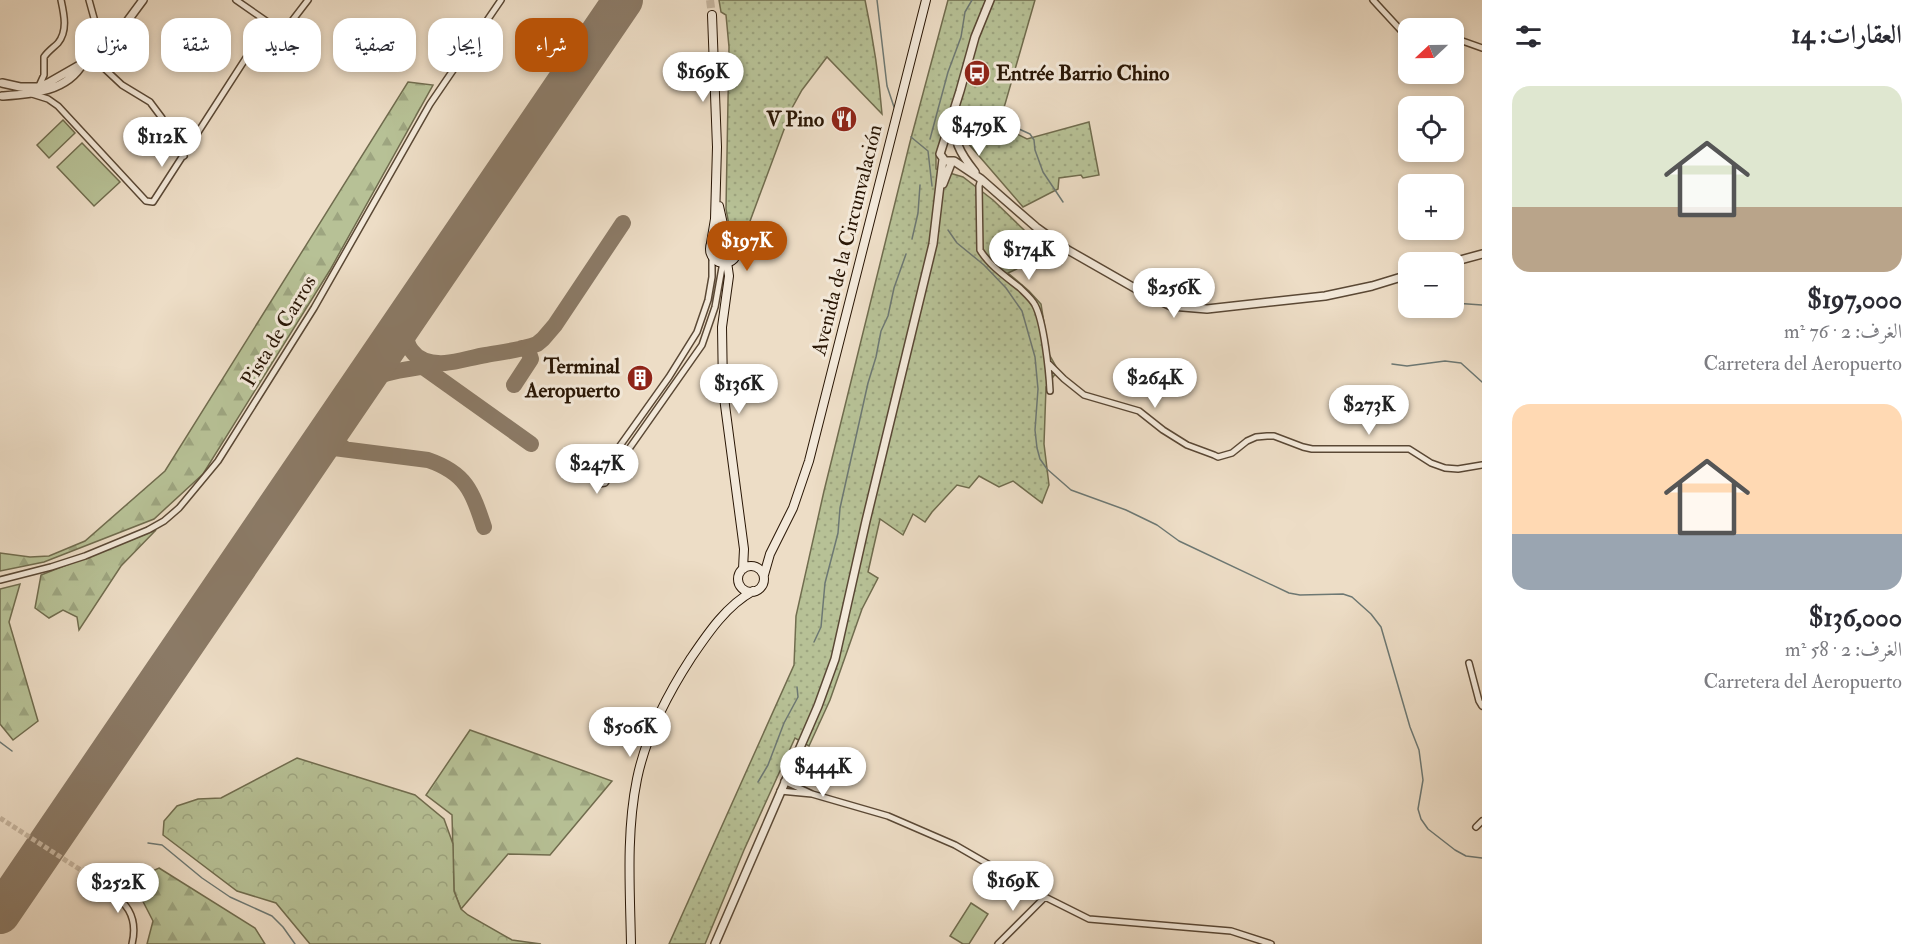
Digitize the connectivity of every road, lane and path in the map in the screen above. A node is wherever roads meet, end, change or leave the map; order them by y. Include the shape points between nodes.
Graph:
1 (61, 0) edge
2 (89, 0) edge
3 (143, 0) edge
4 (236, 0) edge
5 (308, 0) edge
6 (501, 0) edge
7 (926, 0) edge
8 (990, 0) edge
9 (1373, 0) edge
10 (712, 15) tunnel mouth
11 (94, 18) edge
12 (130, 18) edge
13 (263, 18) edge
14 (294, 18) edge
15 (1398, 27) edge
16 (1464, 42) edge
17 (1482, 48) edge
18 (243, 64) edge
19 (75, 68) edge
20 (75, 72) edge
21 (108, 72) edge
22 (1, 83) edge
23 (38, 87) junction
24 (52, 89) junction
25 (31, 94) junction
26 (1, 97) edge
27 (957, 102) junction
28 (58, 106) junction
29 (942, 145) junction
30 (958, 148) junction
31 (184, 156) junction
32 (943, 159) junction
33 (953, 161) junction
34 (981, 178) junction
35 (716, 190) junction
36 (940, 196) junction
37 (728, 235) junction
38 (711, 243) junction
39 (712, 254) junction
40 (1482, 254) edge
41 (736, 255) junction
42 (1464, 259) edge
43 (725, 262) junction
44 (1398, 278) edge
45 (729, 280) junction
46 (1049, 364) junction
47 (677, 365) junction
48 (685, 370) junction
49 (1050, 391) dead end
50 (650, 404) junction
51 (657, 410) junction
52 (620, 445) junction
53 (628, 450) junction
54 (1482, 465) edge
55 (744, 549) junction
56 (770, 554) junction
57 (754, 566) junction
58 (743, 569) junction
59 (764, 575) junction
60 (0, 580) edge
61 (739, 581) junction
62 (753, 591) junction
63 (732, 604) junction
64 (1469, 663) dead end
65 (1482, 706) edge
66 (784, 782) junction
67 (780, 791) junction
68 (812, 794) junction
69 (1482, 821) edge
70 (1476, 827) dead end
71 (104, 885) tunnel mouth
72 (1045, 897) junction
73 (132, 944) edge
74 (631, 944) edge
75 (715, 944) edge
76 (998, 944) edge
77 (1271, 944) edge

1 - 23 street via 63,33 45,57 44,75
2 - 11 street
3 - 12 street
4 - 13 street
5 - 14 street
6 - 60 street, Pista de Carros via 430,104 314,308 218,461 186,500 148,530 68,562
7 - 56 main road, Avenida de la Circunvalación via 809,461 793,508
8 - 27 street
9 - 15 street
10 - 35 main road
16 - 17 street
18 - 31 street
19 - 23 street
20 - 24 street
21 - 31 street via 125,88 150,102 174,146
22 - 23 street
22 - 26 street via 5,90
24 - 25 street
24 - 28 street
25 - 26 street
25 - 28 street
27 - 29 street
27 - 30 street via 954,128
28 - 31 street via 146,201 156,199
29 - 30 street via 948,142
29 - 32 street
30 - 33 street
30 - 34 street
32 - 33 street
32 - 36 street
33 - 34 street
33 - 36 street
34 - 44 street via 1068,250 1172,306 1207,309 1325,296
34 - 46 street via 980,250 1035,305
35 - 37 main road
35 - 38 main road
36 - 66 street via 840,644
37 - 38 main road via 716,237
37 - 41 main road via 737,243
38 - 39 main road
39 - 43 main road via 716,260
39 - 47 street via 706,311
40 - 42 street
41 - 43 main road
41 - 45 main road
43 - 45 main road
43 - 48 street via 704,339
45 - 55 main road via 722,327 723,390
46 - 49 street
46 - 54 street via 1091,399 1139,411 1187,445 1218,457 1256,437 1274,436 1312,449 1409,448 1445,468
47 - 48 street
47 - 50 street
48 - 51 street
50 - 51 street
50 - 52 street
51 - 53 street
52 - 53 street
52 - 53 street via 597,478 599,484 605,483
55 - 57 main road
55 - 58 main road
56 - 57 main road
56 - 59 main road
57 - 58 main road
57 - 59 main road
58 - 61 main road
59 - 62 main road via 762,586
61 - 62 main road via 745,590
61 - 63 main road
62 - 63 main road
63 - 74 main road via 671,689 643,756 630,831
64 - 65 street
66 - 67 street
66 - 68 street
67 - 68 street
67 - 75 street
68 - 72 street via 888,816 955,845
69 - 70 street
71 - 73 street via 122,900 133,918
72 - 76 street
72 - 77 street via 1089,919 1231,931

